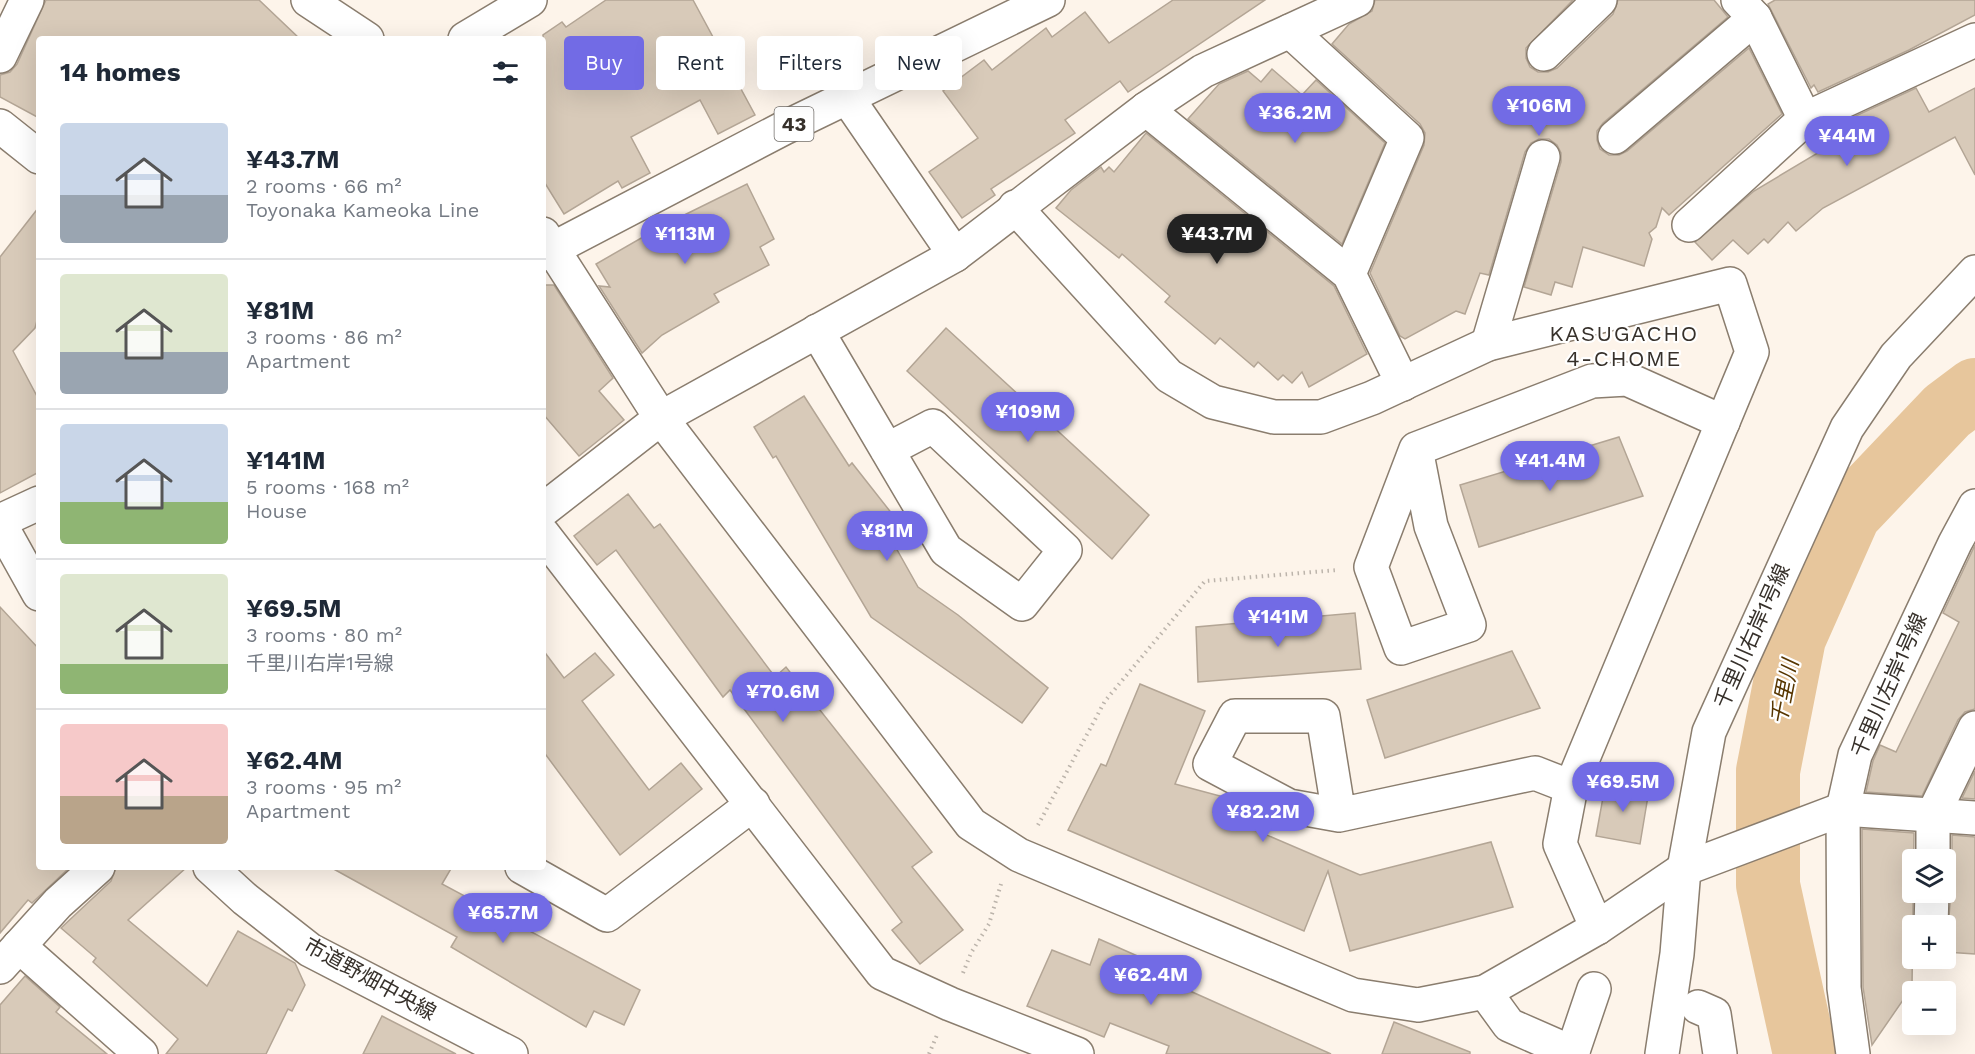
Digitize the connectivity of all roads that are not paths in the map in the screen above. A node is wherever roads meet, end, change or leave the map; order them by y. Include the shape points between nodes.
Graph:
1 (27, 0) edge
2 (308, 0) edge
3 (530, 0) edge
4 (1048, 0) edge
5 (1357, 0) edge
6 (1600, 0) edge
7 (1747, 9) edge
8 (342, 10) edge
9 (1290, 31) junction
10 (364, 36) edge
11 (470, 36) edge
12 (1975, 40) edge
13 (1, 49) edge
14 (1544, 54) dead end
15 (848, 99) junction
16 (1146, 109) junction
17 (1805, 119) junction
18 (0, 126) edge
19 (1615, 138) dead end
20 (36, 155) edge
21 (1543, 157) dead end
22 (1015, 207) junction
23 (1689, 225) dead end
24 (546, 246) edge
25 (955, 255) junction
26 (1975, 272) edge
27 (1349, 274) junction
28 (817, 331) junction
29 (1488, 344) junction
30 (1403, 384) junction
31 (662, 418) junction
32 (1723, 422) junction
33 (1416, 449) junction
34 (887, 450) junction
35 (36, 504) edge
36 (1975, 506) edge
37 (546, 508) edge
38 (0, 523) edge
39 (546, 538) edge
40 (1965, 547) edge
41 (36, 589) edge
42 (1975, 728) edge
43 (1571, 787) junction
44 (753, 804) junction
45 (1833, 814) junction
46 (1339, 815) dead end
47 (1933, 816) junction
48 (1975, 818) edge
49 (1933, 849) edge
50 (1696, 864) junction
51 (95, 870) edge
52 (213, 870) edge
53 (527, 870) edge
54 (1596, 928) junction
55 (10, 957) edge
56 (1594, 989) dead end
57 (1485, 992) junction
58 (1698, 1006) dead end
59 (1573, 1053) edge
60 (141, 1054) edge
61 (511, 1054) edge
62 (1077, 1054) edge
63 (1662, 1054) edge
64 (1720, 1054) edge
65 (1853, 1054) edge

1 - 13 street
2 - 8 street
3 - 11 street
4 - 15 street, 43
5 - 9 street
6 - 14 street
7 - 17 street
7 - 19 street
8 - 10 street
9 - 16 street via 1203,71
9 - 27 street via 1407,138
12 - 17 street
15 - 24 street, 43
15 - 25 street
16 - 22 street
16 - 27 street
17 - 23 street
18 - 20 street
21 - 29 street
22 - 25 street
22 - 30 street via 1169,376 1213,402 1274,417 1321,417
24 - 31 street
25 - 28 street
26 - 50 street, 千里川右岸1号線 via 1896,356 1847,428 1709,732
27 - 30 street
28 - 31 street
28 - 34 street
29 - 30 street
29 - 32 street via 1730,284 1752,352
31 - 37 street
31 - 57 street via 971,824 1019,855 1353,995 1418,1005
32 - 33 street via 1627,379 1592,381
32 - 43 street
33 - 33 street via 1431,526 1469,625 1401,648 1371,567
34 - 34 street via 946,550 1022,604 1065,550 933,426
35 - 38 street
36 - 40 street, 千里川左岸1号線
38 - 41 street
39 - 44 street
40 - 45 street, 千里川左岸1号線 via 1855,755
42 - 47 street
43 - 46 street via 1534,773
43 - 54 street via 1560,844
44 - 53 street via 607,915
44 - 62 street via 882,973
45 - 47 street
45 - 50 street
45 - 65 street, 千里川左岸1号線 via 1844,988
47 - 48 street
47 - 49 street
50 - 54 street
50 - 63 street, 千里川右岸1号線
51 - 55 street via 58,903
52 - 61 street, 市道野畑中央線 via 310,950
54 - 57 street
55 - 60 street
56 - 59 street
57 - 59 street via 1509,1025
58 - 64 street via 1714,1014

